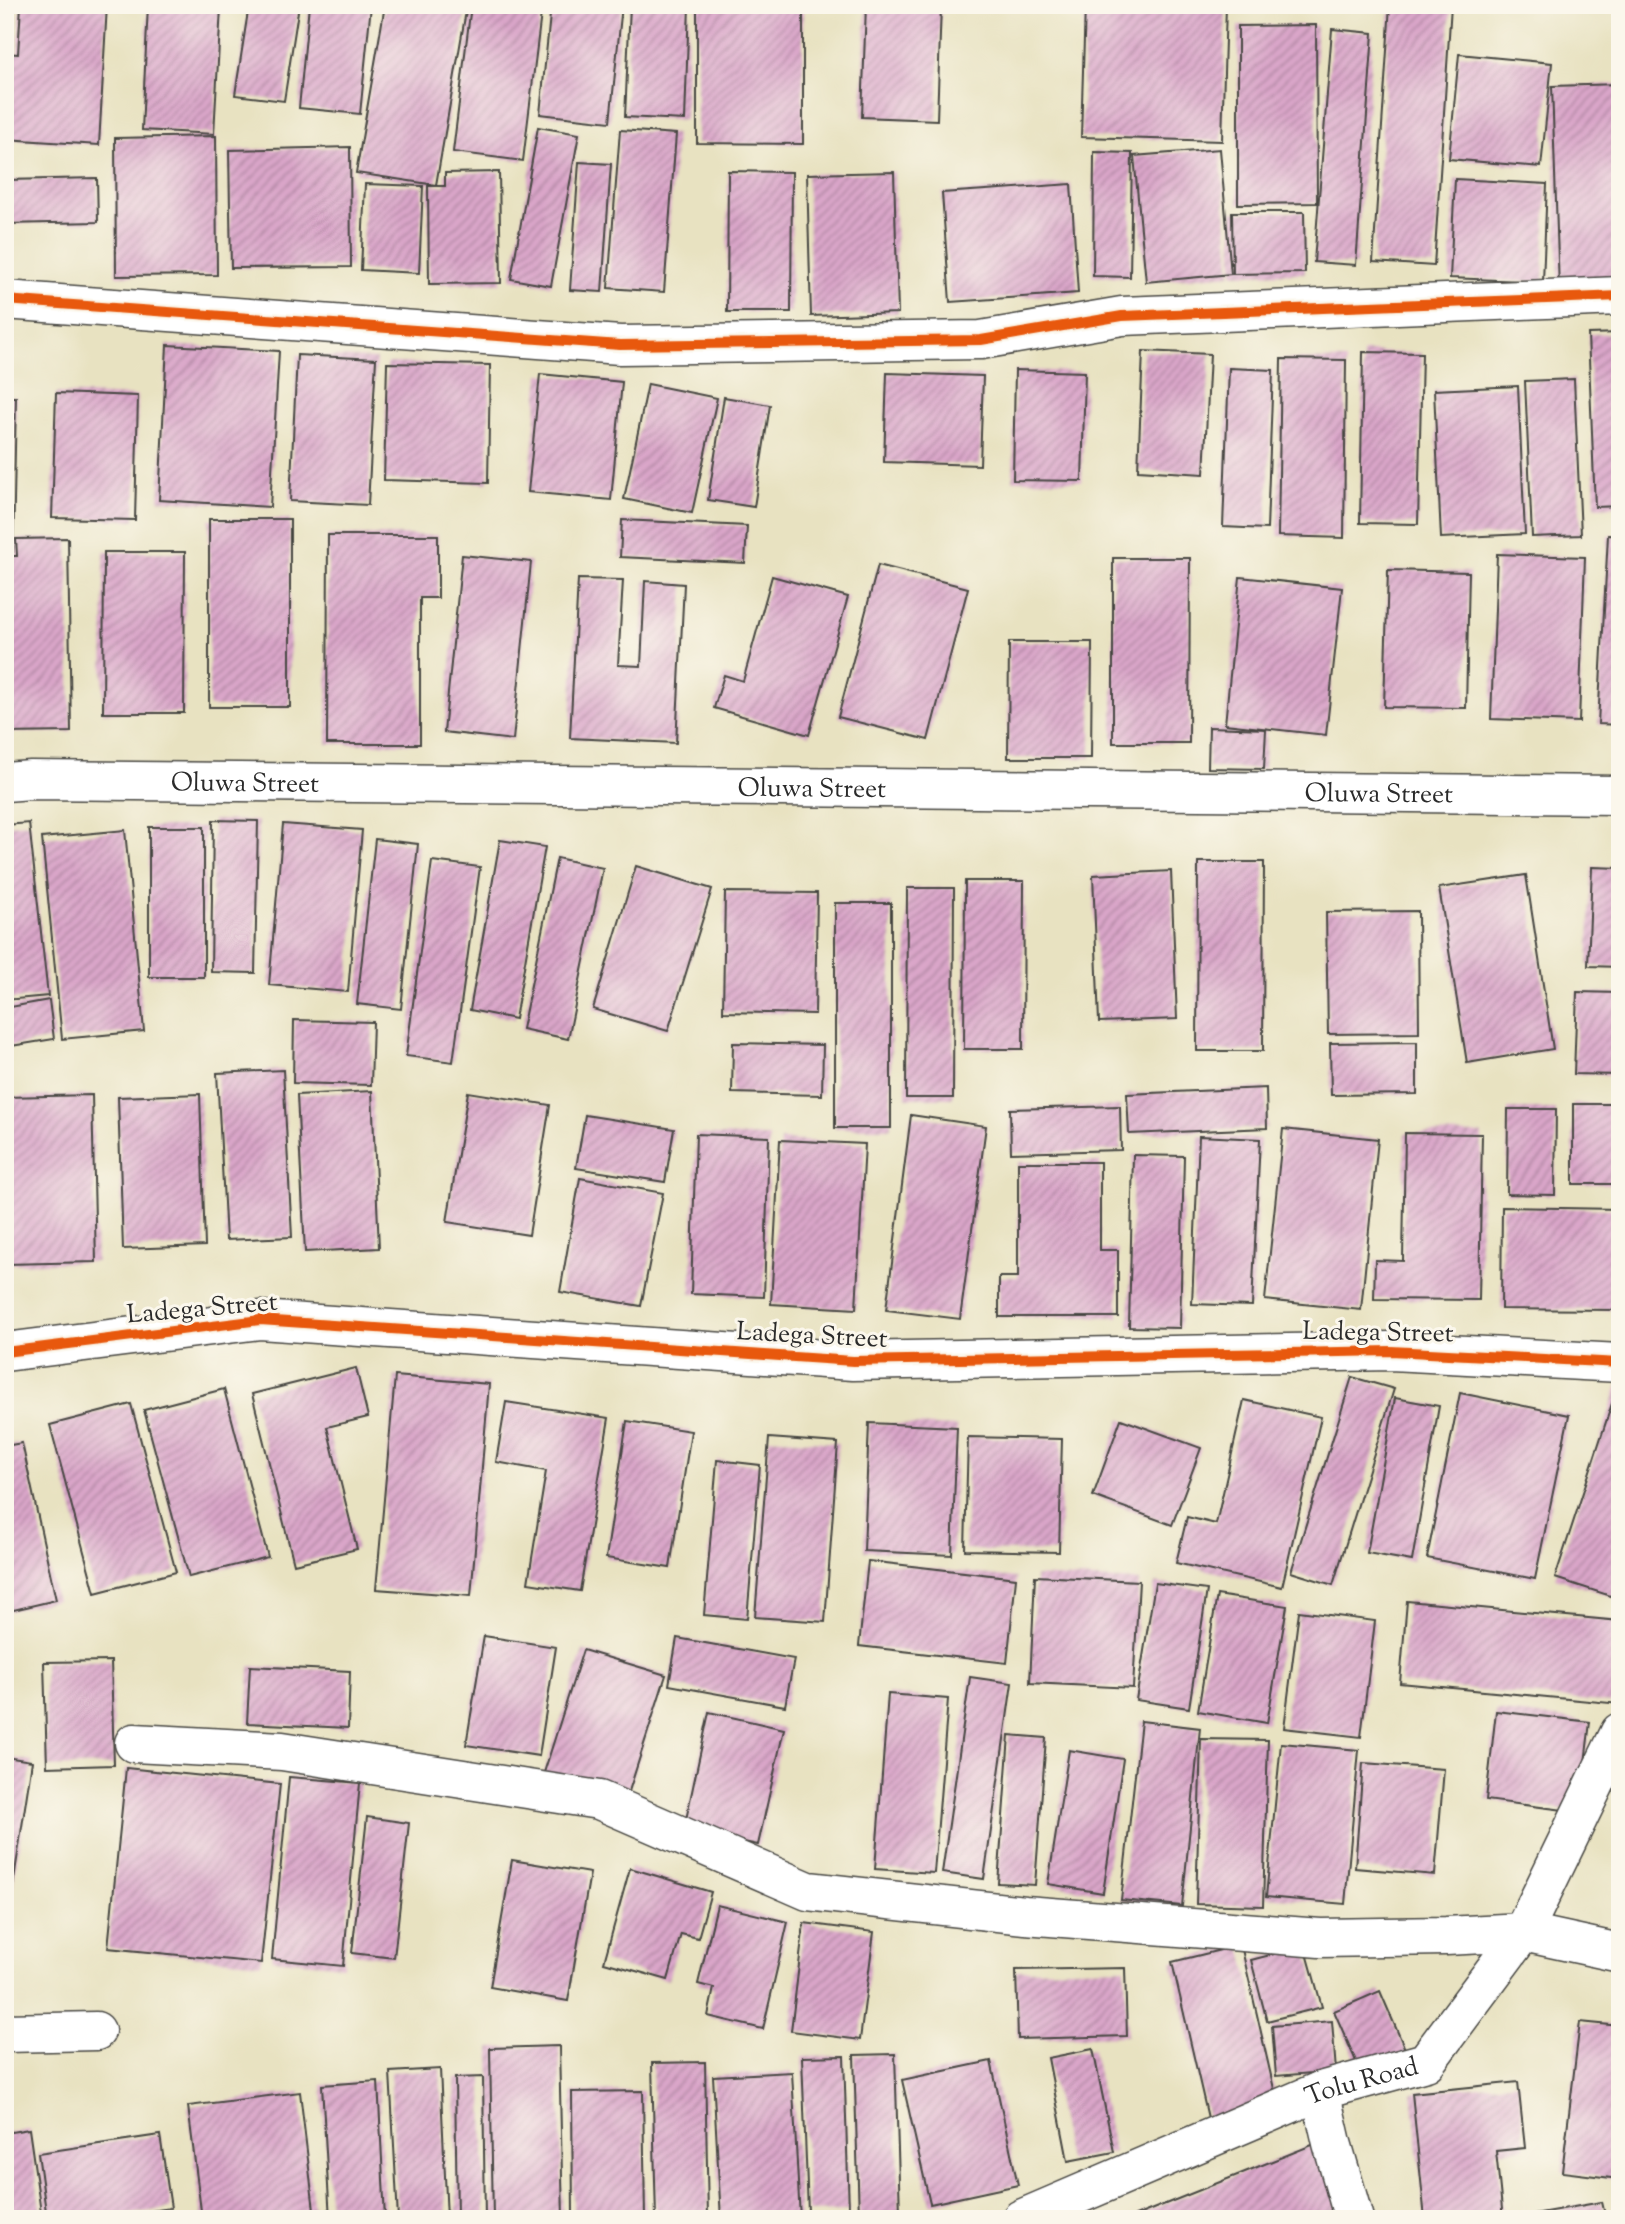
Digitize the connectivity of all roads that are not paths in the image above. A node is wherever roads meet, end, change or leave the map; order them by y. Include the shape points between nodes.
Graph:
1 (1620, 296) edge
2 (5, 300) edge
3 (5, 782) edge
4 (1620, 795) edge
5 (5, 1352) edge
6 (1620, 1363) edge
7 (1620, 1732) edge
8 (134, 1743) dead end
9 (1523, 1932) junction
10 (1620, 1953) edge
11 (96, 2031) dead end
12 (5, 2033) edge
13 (1320, 2091) junction
14 (1021, 2219) edge
15 (1354, 2219) edge

1 - 2 street via 1122,316 981,340 620,345
3 - 4 street, Oluwa Street
5 - 6 street, Ladega Street via 260,1320 853,1361 1391,1351
7 - 9 street, Tolu Road
8 - 9 street via 282,1751 599,1801 808,1891 1025,1915 1320,1938
9 - 10 street
9 - 13 street, Tolu Road via 1426,2062
11 - 12 street
13 - 14 street, Tolu Road
13 - 15 street

